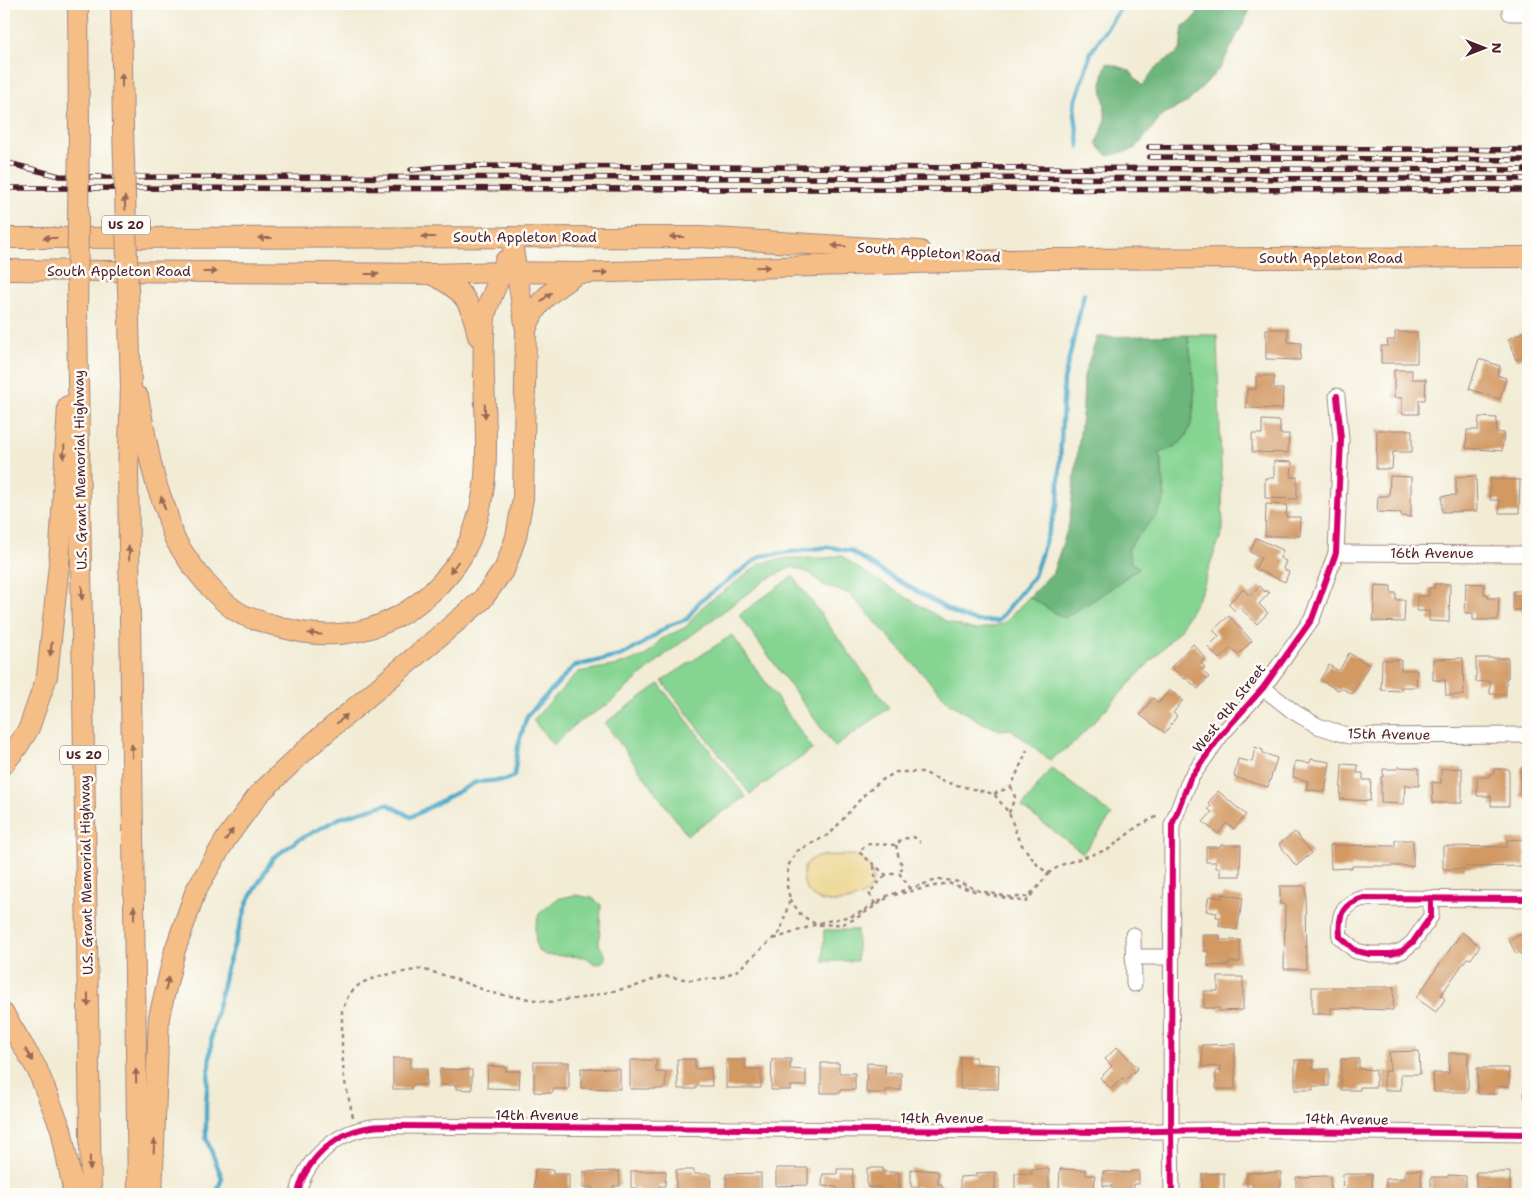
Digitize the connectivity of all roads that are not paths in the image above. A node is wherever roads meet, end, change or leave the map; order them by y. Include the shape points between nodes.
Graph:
1 (78, 4) edge
2 (121, 4) edge
3 (1510, 4) edge
4 (1528, 12) edge
5 (511, 237) junction
6 (4, 238) edge
7 (1528, 257) edge
8 (1045, 259) junction
9 (4, 270) edge
10 (510, 272) junction
11 (578, 273) junction
12 (431, 274) junction
13 (78, 317) junction
14 (526, 330) junction
15 (130, 361) junction
16 (483, 362) junction
17 (1337, 396) dead end
18 (1336, 553) junction
19 (1528, 554) edge
20 (1262, 688) junction
21 (1528, 735) edge
22 (4, 764) edge
23 (1431, 898) junction
24 (1528, 898) edge
25 (1133, 935) dead end
26 (1133, 957) junction
27 (1171, 957) junction
28 (1134, 984) dead end
29 (4, 1014) edge
30 (1171, 1130) junction
31 (1528, 1134) edge
32 (74, 1194) edge
33 (91, 1194) edge
34 (138, 1194) edge
35 (152, 1194) edge
36 (298, 1194) edge
37 (1172, 1194) edge

1 - 13 main road, US 20, bridge
15 -> 2 main road, US 20, bridge
3 - 4 street via 1510,13
5 -> 6 main road, South Appleton Road
8 -> 5 main road, South Appleton Road via 699,238
5 - 10 main road
7 - 8 main road, South Appleton Road
11 -> 8 main road, South Appleton Road
9 -> 12 main road, South Appleton Road
10 - 11 main road, South Appleton Road
10 - 12 main road, South Appleton Road
10 - 14 main road
10 - 16 main road via 485,315
14 -> 11 main road via 538,304
12 - 16 main road via 463,294 472,310
13 -> 22 main road via 66,426 59,565 47,676 28,728
13 -> 33 main road, U.S. Grant Memorial Highway / US 20
35 -> 14 main road via 159,1017 175,950 196,890 226,839 259,794 311,745 482,600 505,568 516,537 523,498
16 -> 15 main road via 487,461 481,511 464,553 443,582 396,618 350,634 317,635 286,629 243,614 213,592 175,540 154,474
34 -> 15 main road, US 20 via 128,473
17 - 18 street, West 9th Street via 1341,439
18 - 19 street, 16th Avenue
18 - 20 street, West 9th Street via 1312,619
20 - 21 street, 15th Avenue via 1318,726 1349,736
20 - 27 street, West 9th Street via 1221,735 1190,779 1172,824
23 - 23 street via 1355,900 1341,913 1338,923 1340,938 1356,951 1370,954 1402,951 1413,942 1431,916
23 - 24 street
25 - 26 street
26 - 27 street
26 - 28 street
27 - 30 street, West 9th Street
29 -> 32 main road via 38,1069 61,1129
30 - 31 street, 14th Avenue
30 - 36 street, 14th Avenue via 367,1127 340,1137 326,1148 304,1175
30 - 37 street, West 9th Street

